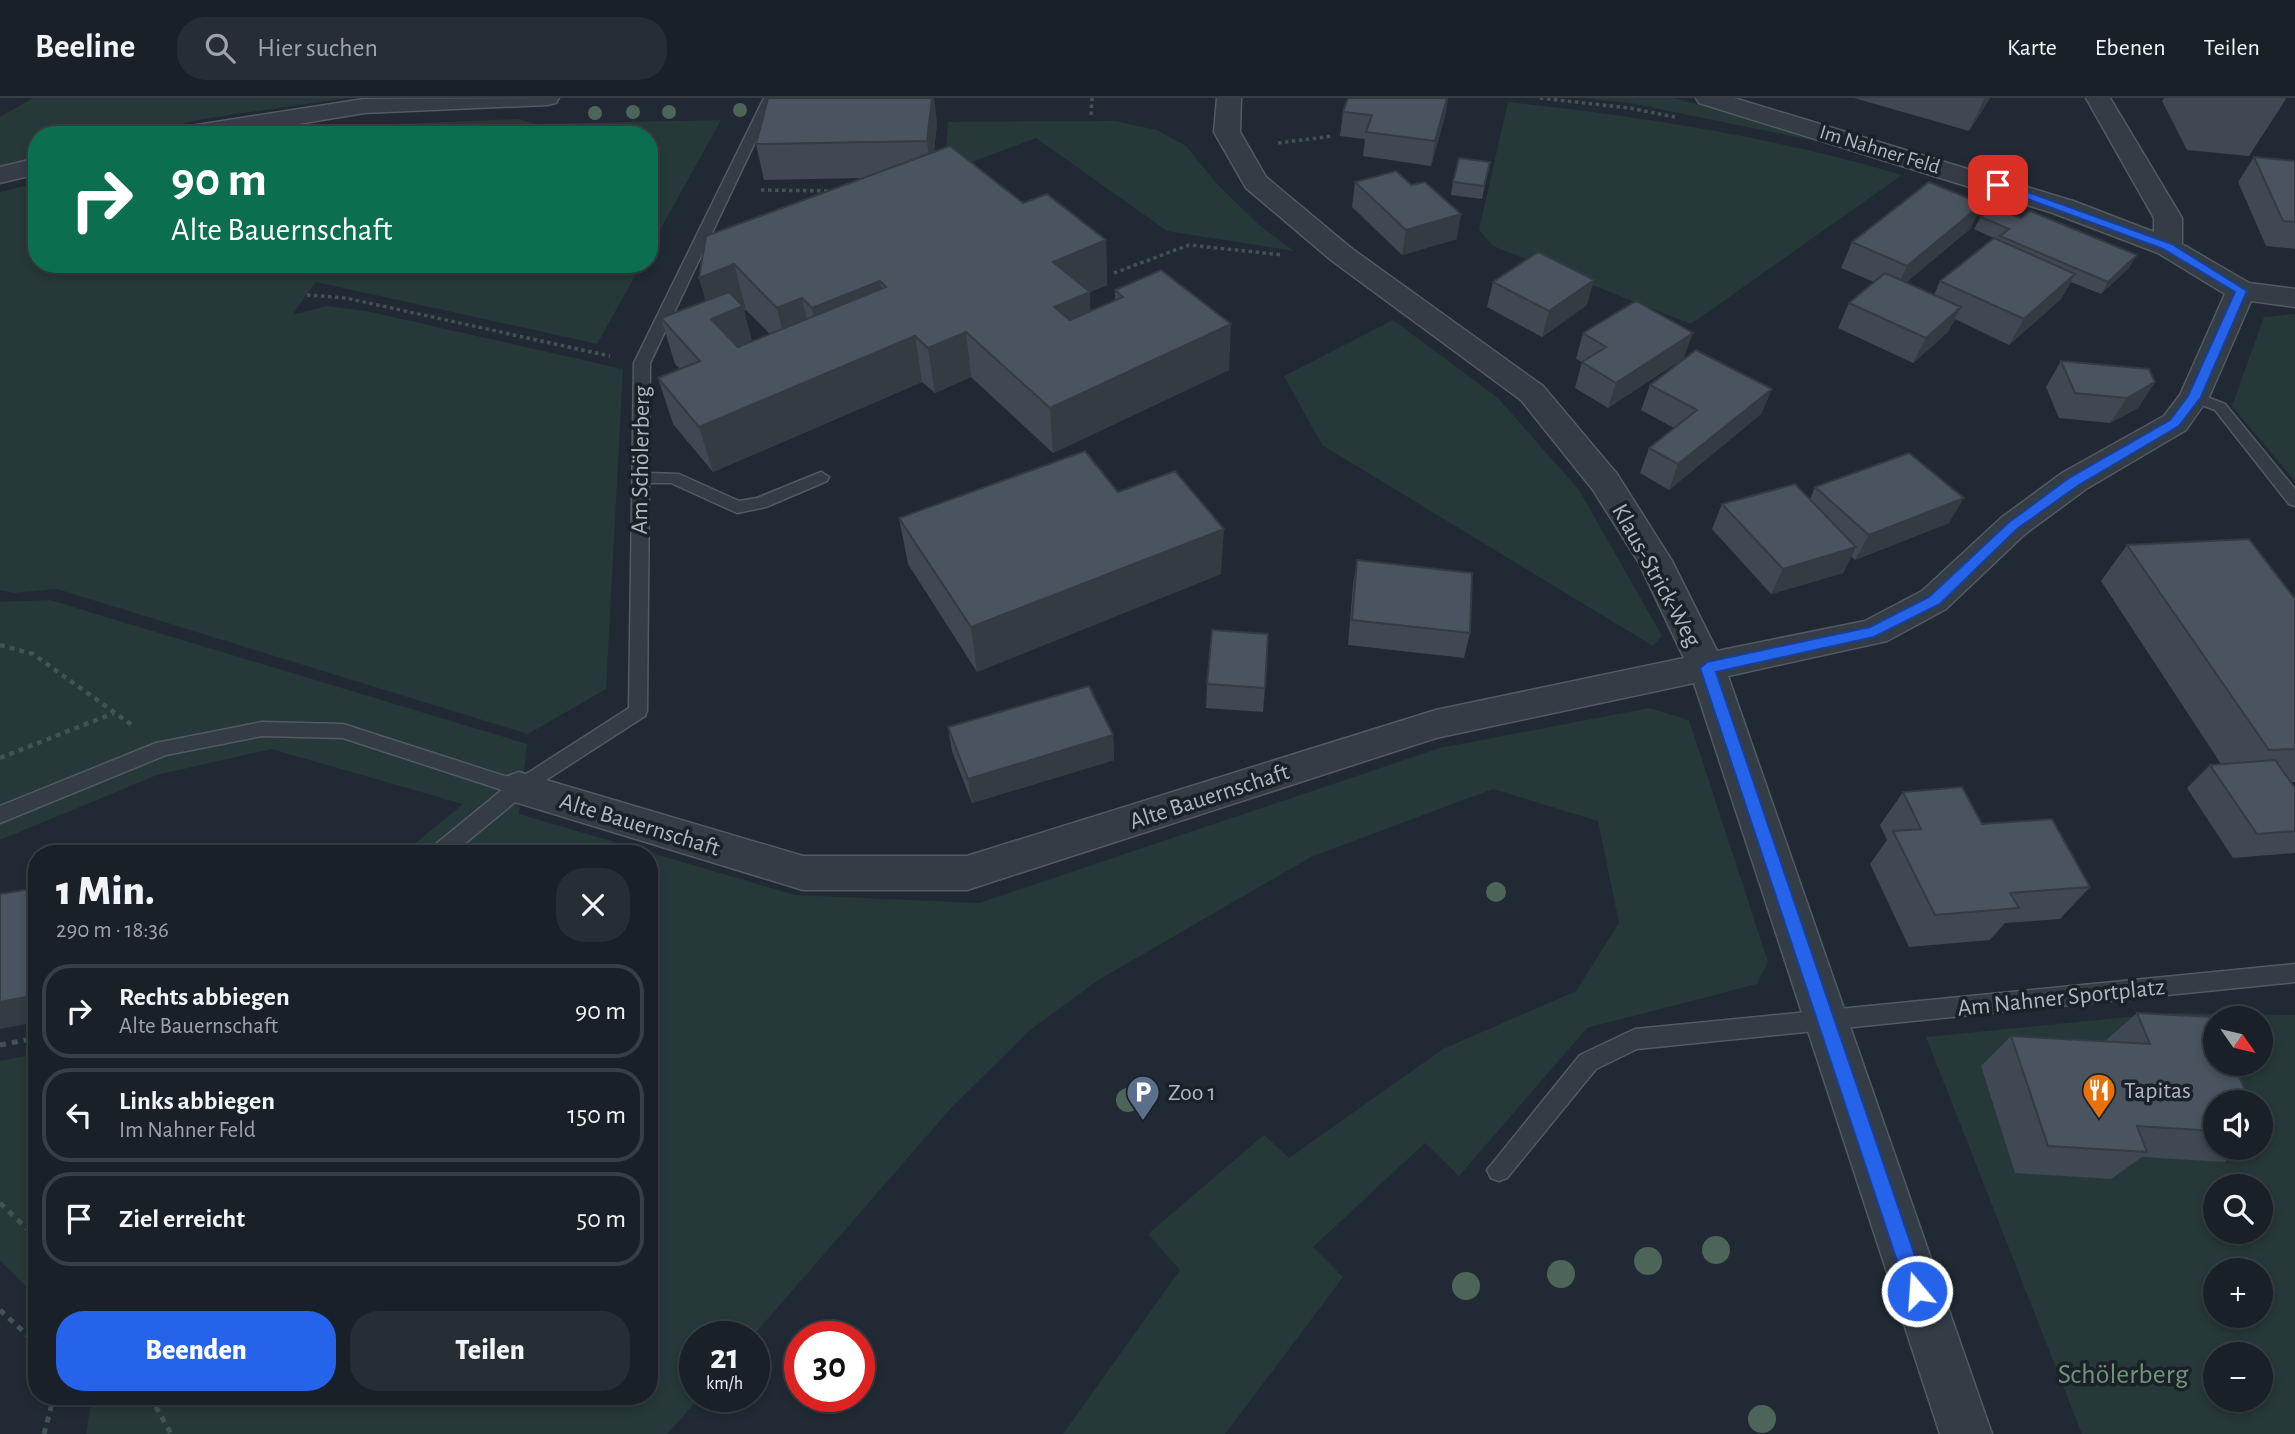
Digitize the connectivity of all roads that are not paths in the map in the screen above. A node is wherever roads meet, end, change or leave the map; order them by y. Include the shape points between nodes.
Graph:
1 (547, 98) edge
2 (770, 98) edge
3 (1229, 98) edge
4 (1708, 98) edge
5 (2098, 98) edge
6 (240, 126) edge
7 (28, 168) edge
8 (0, 175) edge
9 (2168, 247) junction
10 (2241, 291) junction
11 (2295, 298) edge
12 (2194, 397) junction
13 (821, 477) dead end
14 (640, 478) junction
15 (2295, 499) edge
16 (1707, 668) junction
17 (519, 788) junction
18 (0, 815) edge
19 (449, 845) edge
20 (2295, 973) edge
21 (1828, 1021) junction
22 (1499, 1170) dead end
23 (1966, 1434) edge

1 - 6 street via 364,106
2 - 14 lane, Am Schölerberg via 642,363
3 - 16 street, Klaus-Strick-Weg via 1227,131 1255,182 1341,254 1532,393 1605,482 1655,561
4 - 9 street, Im Nahner Feld via 1977,178
5 - 9 street via 2168,218
7 - 8 street
9 - 10 street, Im Nahner Feld
10 - 11 street
10 - 12 street, Alte Bauernschaft
12 - 15 lane via 2220,407
12 - 16 street, Alte Bauernschaft via 2175,423 2074,481 2012,526 1934,600 1874,632
13 - 14 lane via 760,503 737,507 673,478
14 - 17 lane, Am Schölerberg via 638,710
16 - 17 street, Alte Bauernschaft via 1436,724 967,873 803,873
16 - 21 street, Klaus-Strick-Weg
17 - 18 lane, Alte Bauernschaft via 343,731 262,729 163,748
17 - 19 lane
20 - 21 lane, Am Nahner Sportplatz
21 - 22 lane, Am Nahner Sportplatz via 1635,1039 1588,1062
21 - 23 street, Klaus-Strick-Weg

